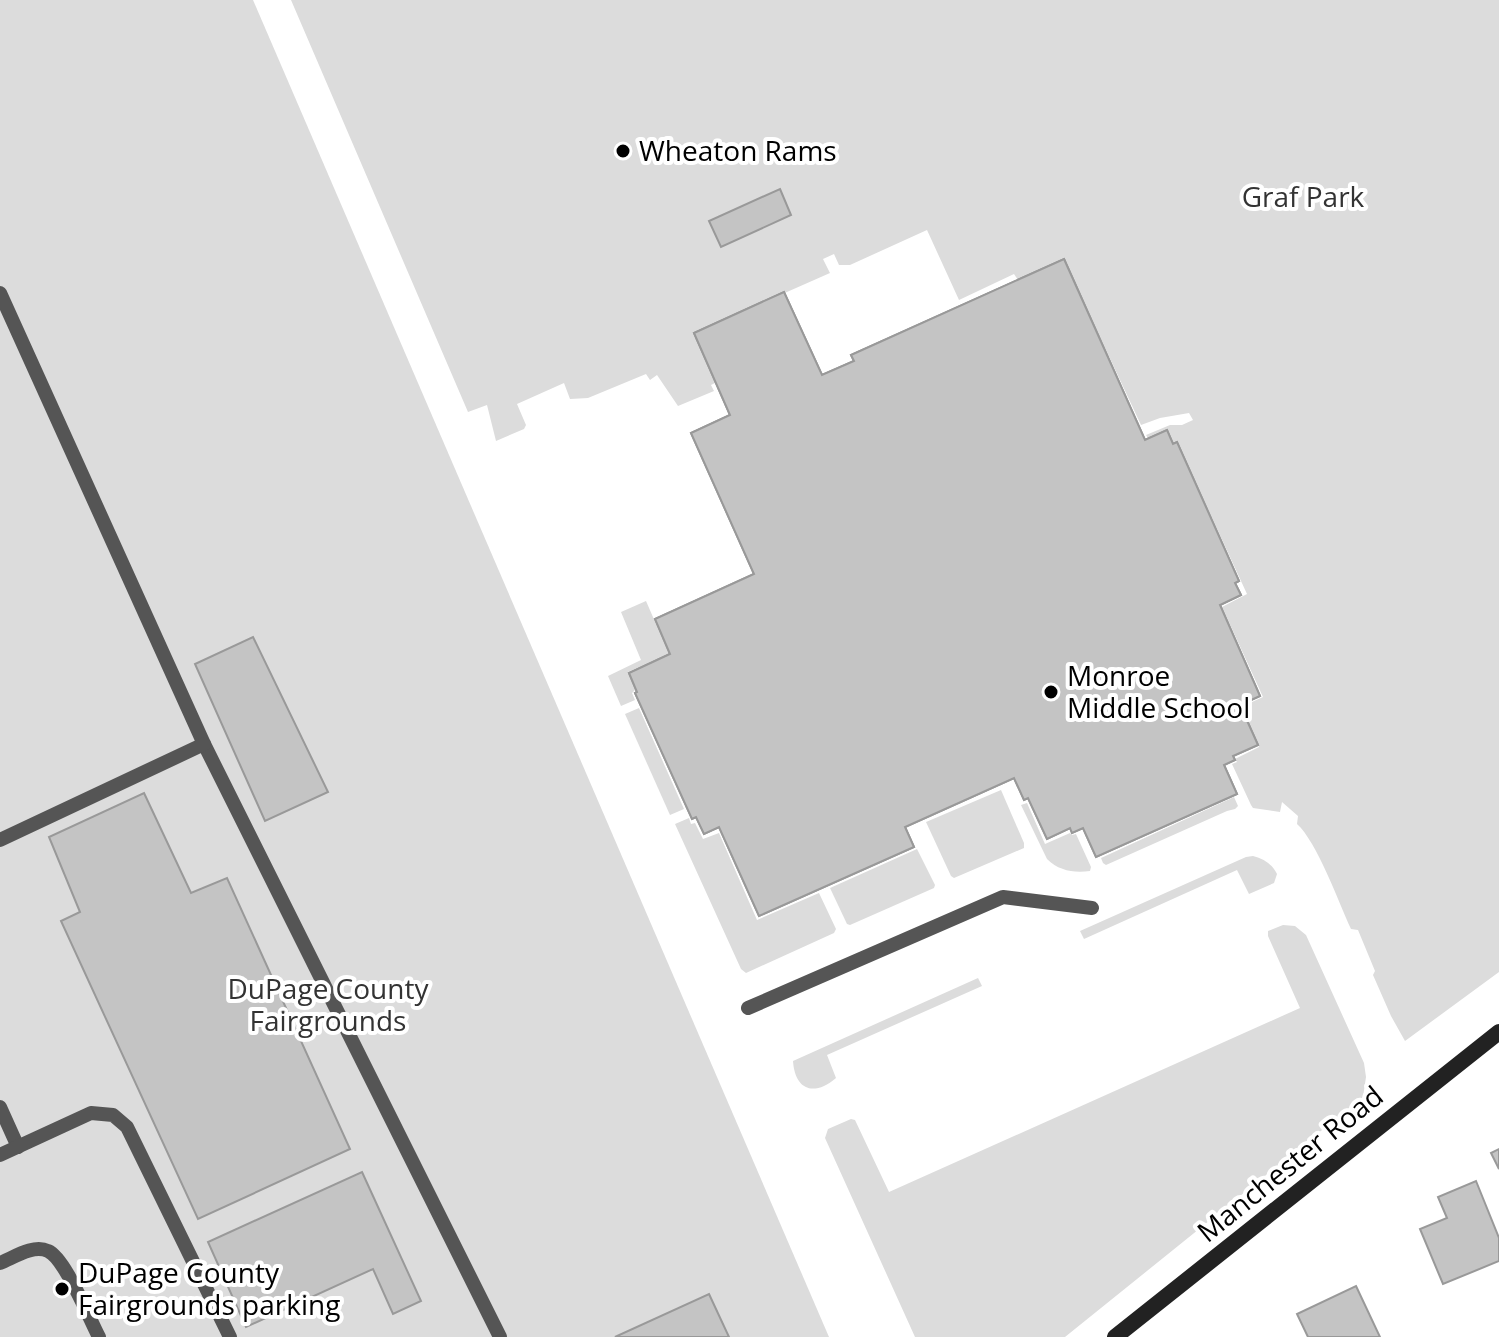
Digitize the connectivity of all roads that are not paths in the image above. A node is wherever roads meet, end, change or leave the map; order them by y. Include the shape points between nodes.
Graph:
1 (0, 293) edge
2 (6, 324) edge
3 (204, 744) junction
4 (0, 840) edge
5 (1092, 908) dead end
6 (748, 1008) dead end
7 (1499, 1032) edge
8 (0, 1107) edge
9 (18, 1147) junction
10 (0, 1155) edge
11 (0, 1263) edge
12 (99, 1337) edge
13 (230, 1337) edge
14 (500, 1337) edge
15 (1115, 1337) edge

1 - 2 lane
2 - 3 lane
3 - 4 lane
3 - 14 lane
5 - 6 lane via 1003,897
7 - 15 street, Manchester Road
8 - 9 lane
9 - 10 lane
9 - 13 lane via 91,1113 113,1115 127,1127
11 - 12 lane via 31,1250 47,1250 62,1262

